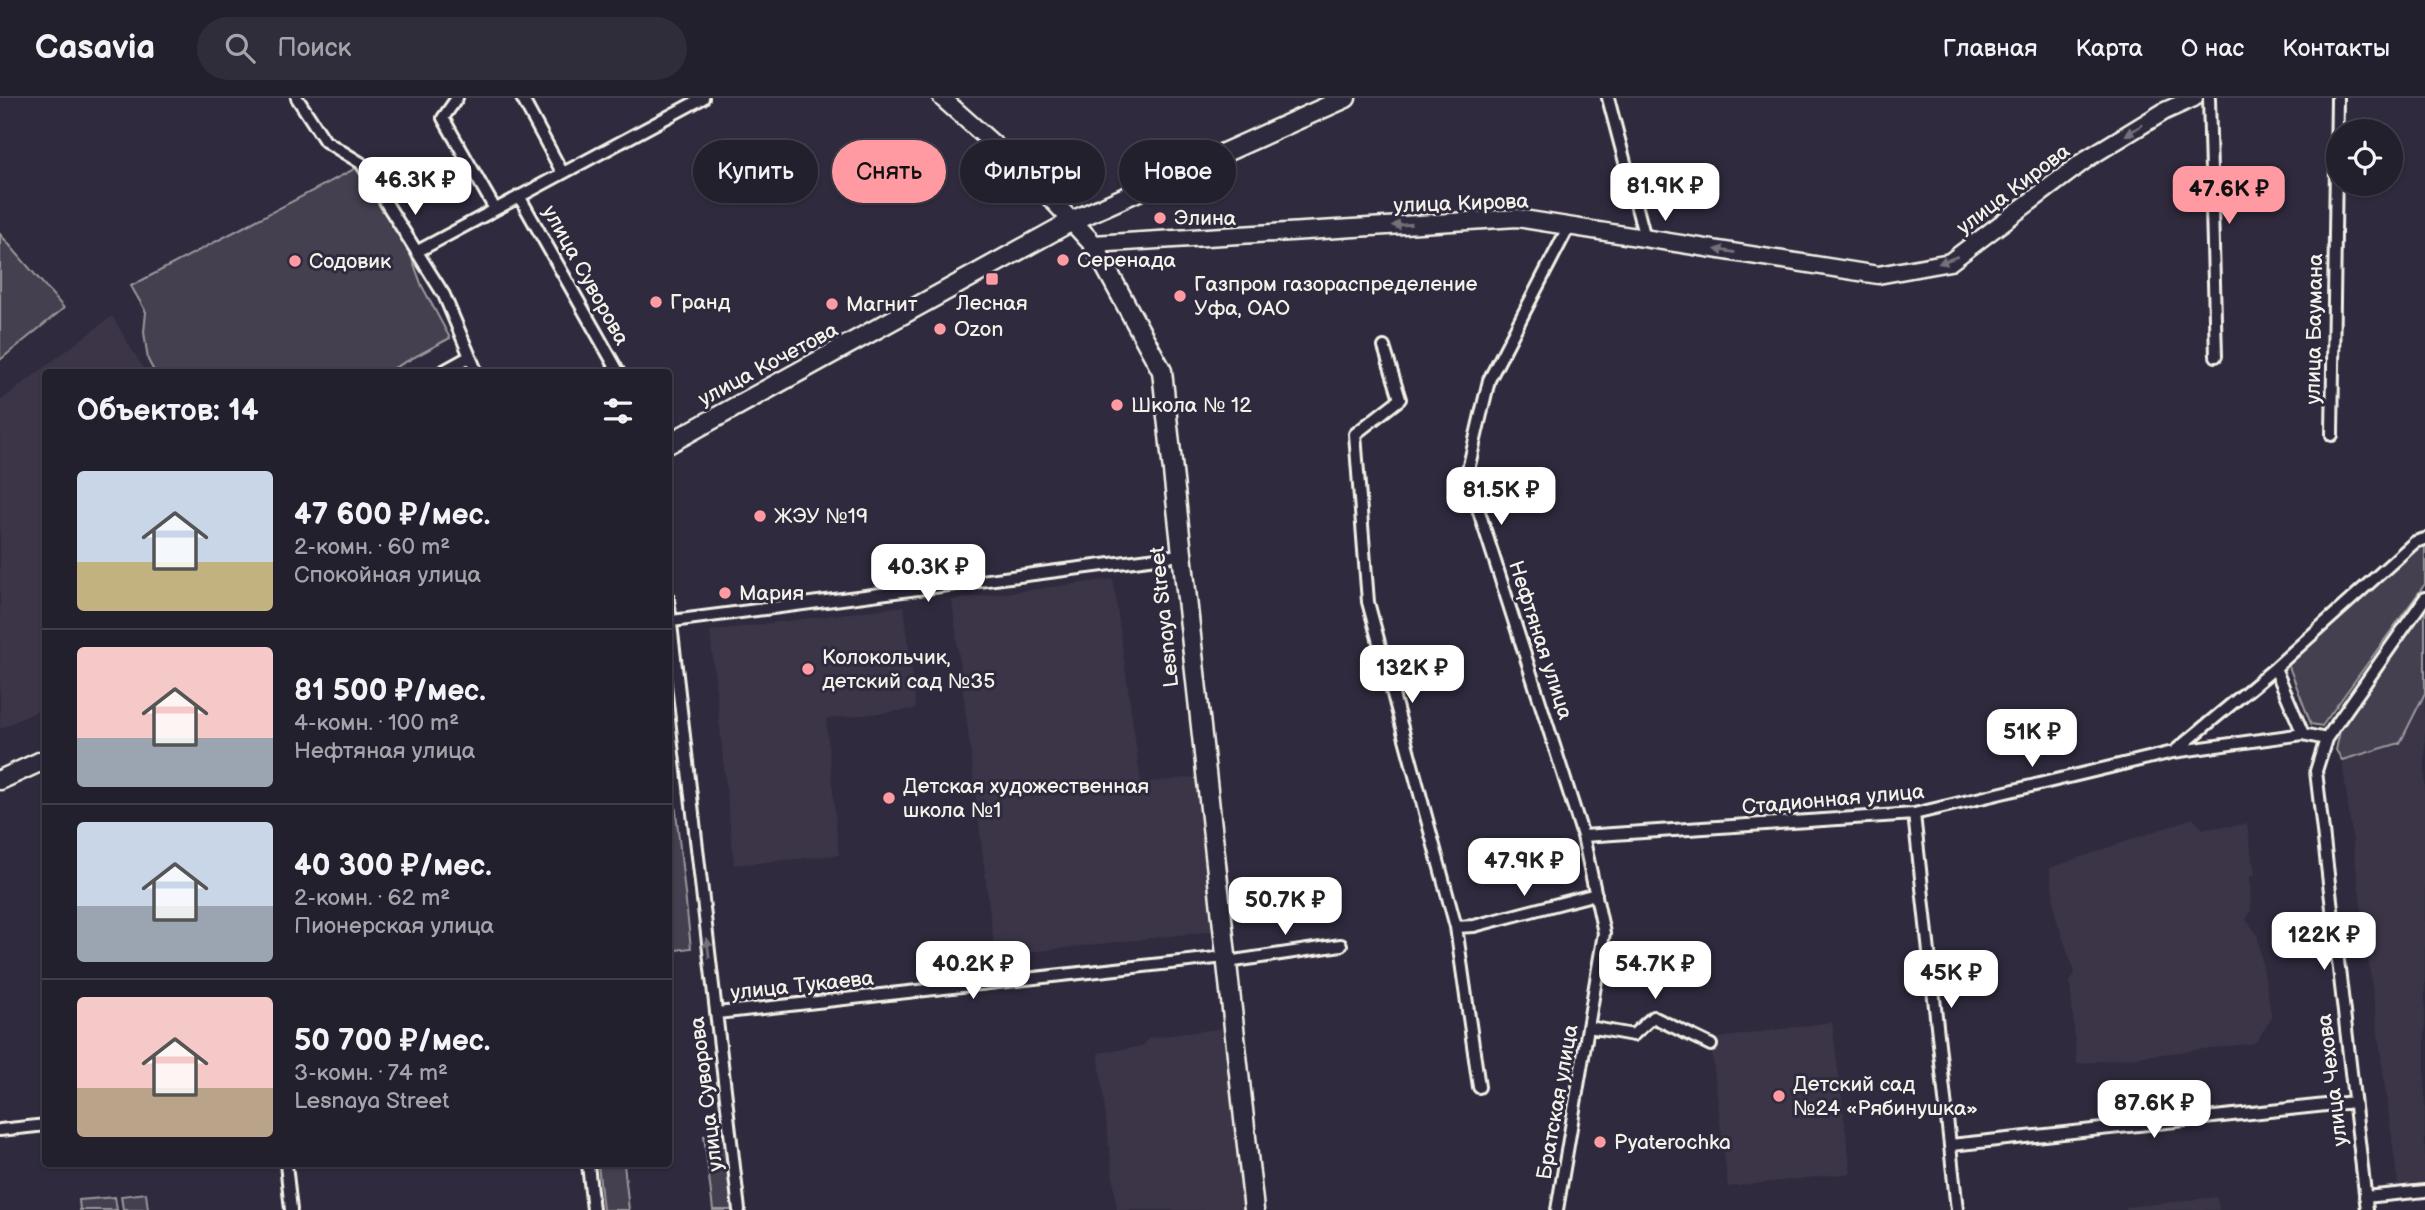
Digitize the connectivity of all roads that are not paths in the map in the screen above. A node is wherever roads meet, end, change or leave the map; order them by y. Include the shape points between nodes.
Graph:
1 (297, 98) edge
2 (457, 98) edge
3 (522, 98) edge
4 (703, 98) edge
5 (1346, 98) edge
6 (1608, 98) edge
7 (2194, 98) edge
8 (2209, 98) edge
9 (2337, 98) edge
10 (946, 99) edge
11 (1316, 104) edge
12 (562, 172) junction
13 (519, 196) junction
14 (495, 209) junction
15 (1072, 221) junction
16 (1569, 226) junction
17 (1645, 238) junction
18 (1093, 244) junction
19 (418, 251) junction
20 (1384, 347) dead end
21 (2216, 356) dead end
22 (469, 357) junction
23 (447, 369) edge
24 (475, 369) edge
25 (617, 369) edge
26 (2332, 435) dead end
27 (672, 442) edge
28 (2425, 539) edge
29 (1180, 555) junction
30 (2425, 598) edge
31 (672, 621) joint
32 (2275, 668) junction
33 (2303, 734) junction
34 (2326, 739) junction
35 (2172, 752) junction
36 (42, 761) edge
37 (0, 780) edge
38 (1914, 814) junction
39 (1583, 836) junction
40 (1596, 894) junction
41 (1456, 927) junction
42 (1341, 945) dead end
43 (1226, 957) junction
44 (717, 1013) junction
45 (1589, 1027) junction
46 (1712, 1045) dead end
47 (1479, 1087) dead end
48 (2354, 1102) junction
49 (42, 1125) edge
50 (0, 1130) edge
51 (1951, 1145) junction
52 (286, 1167) edge
53 (588, 1167) edge
54 (2425, 1191) edge
55 (2365, 1197) junction
56 (291, 1210) edge
57 (593, 1210) edge
58 (739, 1210) edge
59 (1254, 1210) edge
60 (1557, 1210) edge
61 (1957, 1210) edge
62 (2367, 1210) edge

1 - 19 street via 325,141 361,163
2 - 14 street via 443,118
3 - 12 street
4 - 12 street
5 - 11 main road, улица Кочетова
6 - 17 street
7 -> 17 street, улица Кирова via 2088,158 1950,262 1878,275
8 - 21 street
9 - 26 street, улица Баумана
10 - 15 street, Lesnaya Street
11 - 15 main road, улица Кочетова
12 - 13 street
13 - 14 street
13 - 25 street, улица Суворова
14 - 19 street
15 - 18 main road, Lesnaya Street
15 - 27 main road, улица Кочетова
16 - 17 street, улица Кирова
16 -> 18 street, улица Кирова via 1517,218
16 - 39 street, Нефтяная улица via 1489,380 1467,474
18 - 29 main road, Lesnaya Street via 1162,371
19 - 22 street via 444,295
20 - 41 street via 1400,399 1355,434 1368,602
22 - 23 street
22 - 24 street
28 - 32 street via 2415,542
29 - 31 street
29 - 43 main road, Lesnaya Street
30 - 34 street
44 -> 31 street, улица Суворова
32 - 33 street
32 - 35 street
33 - 34 street, Стадионная улица
33 - 35 street, Стадионная улица
34 - 48 street, улица Чехова via 2316,771
35 - 38 street, Стадионная улица
36 - 37 main road
38 - 39 street, Стадионная улица
38 - 51 street
39 - 40 street, Братская улица
40 - 41 street
40 - 45 street, Братская улица via 1604,933
41 - 47 street
42 - 43 street, улица Тукаева via 1234,961
43 - 44 street, улица Тукаева
43 - 59 main road, Lesnaya Street
44 - 58 street, улица Суворова
45 - 46 street via 1633,1035 1653,1017
45 - 60 street, Братская улица
48 - 51 street
48 - 55 street, улица Чехова
49 - 50 street
51 - 61 street
52 - 56 street
53 - 57 street
54 - 55 street
55 - 62 street, улица Чехова

